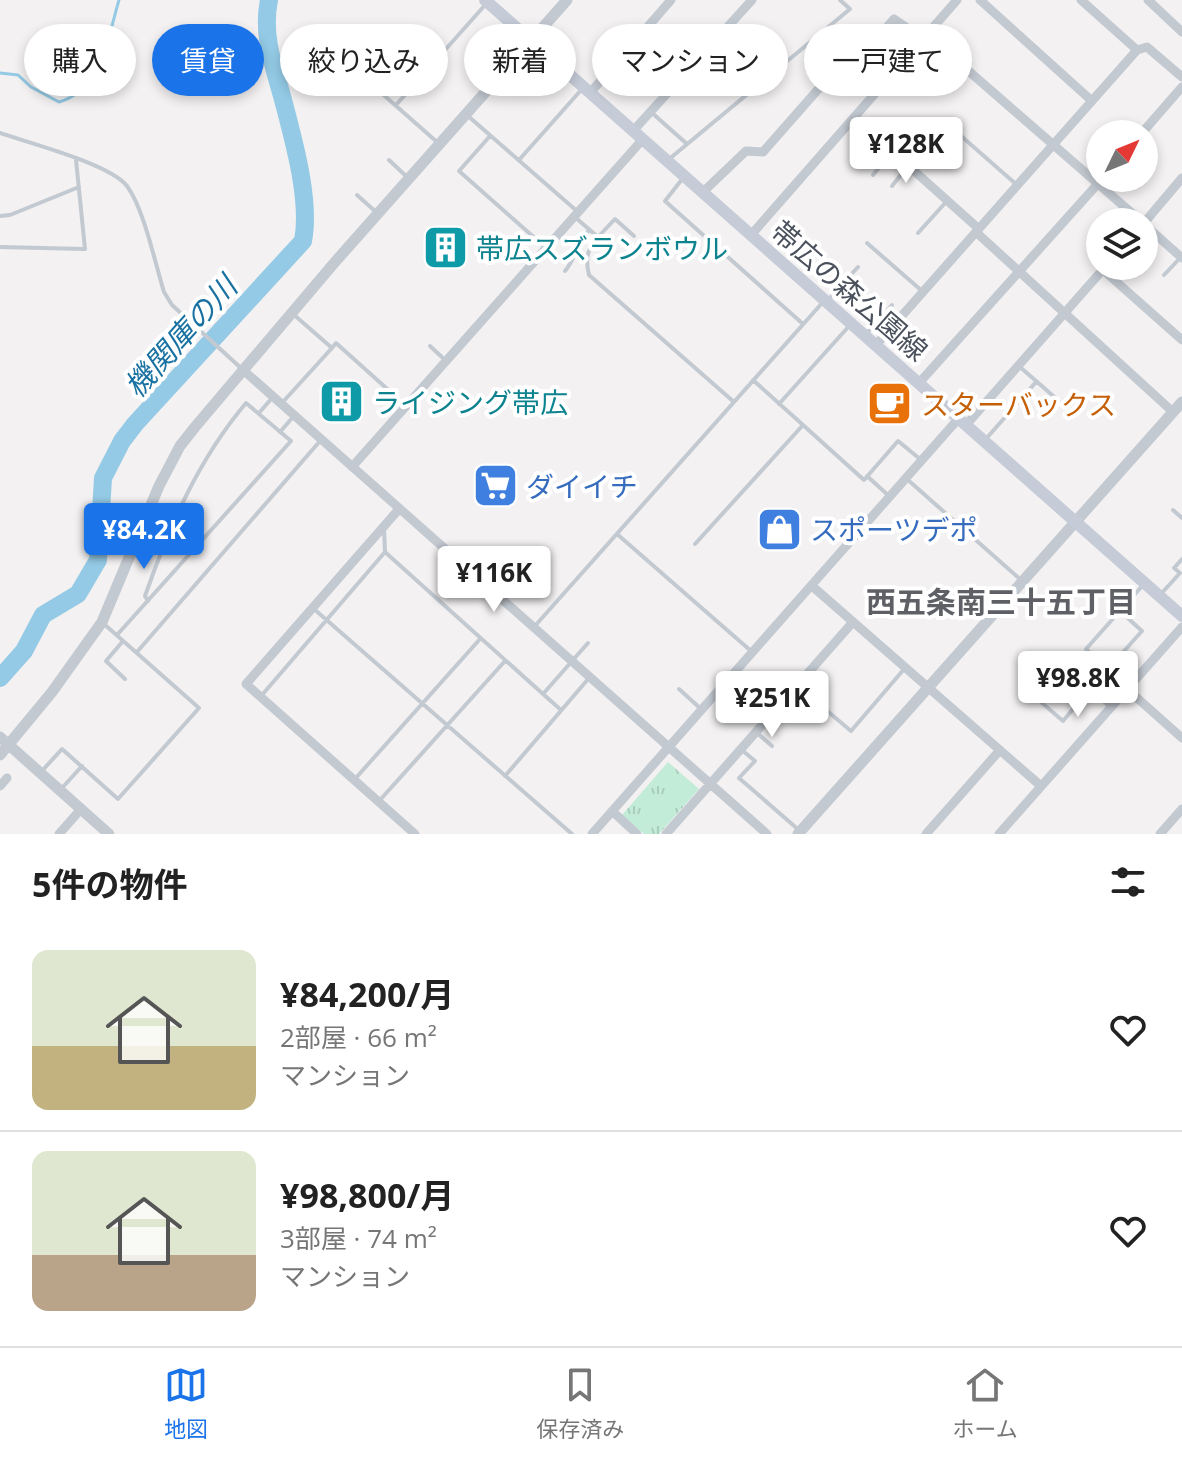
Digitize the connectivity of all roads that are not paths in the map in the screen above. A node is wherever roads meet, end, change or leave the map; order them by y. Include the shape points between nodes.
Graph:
1 (567, 0) edge
2 (671, 0) edge
3 (752, 0) edge
4 (840, 0) edge
5 (957, 0) edge
6 (980, 0) edge
7 (1081, 0) edge
8 (1148, 0) edge
9 (486, 1) edge
10 (512, 24) edge
11 (546, 24) edge
12 (936, 24) edge
13 (1182, 32) edge
14 (1137, 50) junction
15 (972, 77) edge
16 (1182, 77) edge
17 (576, 81) edge
18 (1182, 87) edge
19 (586, 90) junction
20 (385, 96) edge
21 (483, 96) edge
22 (812, 96) edge
23 (872, 96) edge
24 (1092, 101) junction
25 (395, 105) junction
26 (651, 112) junction
27 (466, 115) junction
28 (854, 117) junction
29 (1153, 120) edge
30 (944, 121) dead end
31 (0, 133) edge
32 (638, 135) junction
33 (490, 136) junction
34 (687, 144) junction
35 (439, 145) junction
36 (1054, 146) junction
37 (892, 152) junction
38 (76, 160) junction
39 (389, 160) dead end
40 (518, 160) junction
41 (667, 161) junction
42 (909, 166) junction
43 (1086, 170) edge
44 (873, 175) dead end
45 (685, 177) junction
46 (409, 178) junction
47 (1182, 178) edge
48 (1018, 185) junction
49 (892, 186) dead end
50 (79, 187) junction
51 (1173, 188) junction
52 (703, 192) junction
53 (1090, 192) edge
54 (1111, 192) edge
55 (357, 195) dead end
56 (1182, 196) edge
57 (948, 201) junction
58 (1128, 208) edge
59 (1156, 208) edge
60 (378, 214) junction
61 (576, 214) junction
62 (0, 216) edge
63 (589, 230) junction
64 (978, 231) junction
65 (918, 233) dead end
66 (751, 235) junction
67 (634, 236) dead end
68 (1158, 236) edge
69 (598, 237) junction
70 (867, 243) dead end
71 (0, 247) edge
72 (547, 248) junction
73 (1181, 257) edge
74 (858, 267) dead end
75 (565, 271) dead end
76 (1019, 272) junction
77 (1164, 275) dead end
78 (1094, 280) edge
79 (1118, 280) edge
80 (923, 292) junction
81 (826, 301) junction
82 (892, 305) dead end
83 (291, 312) junction
84 (1065, 313) junction
85 (851, 323) junction
86 (803, 324) junction
87 (865, 335) junction
88 (1182, 340) edge
89 (876, 345) junction
90 (430, 346) dead end
91 (332, 348) junction
92 (447, 362) junction
93 (1018, 365) junction
94 (242, 369) junction
95 (753, 380) junction
96 (1036, 382) junction
97 (919, 383) junction
98 (278, 400) junction
99 (1059, 401) dead end
100 (734, 402) junction
101 (1182, 402) edge
102 (779, 404) junction
103 (407, 407) junction
104 (1173, 412) junction
105 (259, 413) junction
106 (294, 415) junction
107 (962, 421) junction
108 (803, 425) junction
109 (280, 432) junction
110 (321, 440) junction
111 (984, 441) junction
112 (921, 461) junction
113 (352, 467) junction
114 (867, 476) junction
115 (906, 478) junction
116 (890, 497) junction
117 (399, 509) junction
118 (1173, 510) dead end
119 (1182, 518) edge
120 (1075, 522) junction
121 (384, 526) junction
122 (617, 534) junction
123 (695, 544) dead end
124 (385, 552) junction
125 (1182, 559) edge
126 (1023, 582) junction
127 (1144, 583) junction
128 (812, 586) junction
129 (1160, 596) junction
130 (148, 601) junction
131 (313, 608) junction
132 (1120, 611) junction
133 (1182, 616) edge
134 (327, 620) junction
135 (102, 622) junction
136 (853, 622) junction
137 (534, 627) junction
138 (1182, 627) edge
139 (117, 635) junction
140 (480, 639) junction
141 (123, 641) junction
142 (588, 643) dead end
143 (752, 652) junction
144 (136, 653) junction
145 (505, 661) junction
146 (572, 662) junction
147 (905, 667) junction
148 (1045, 669) dead end
149 (1108, 669) junction
150 (590, 677) junction
151 (125, 679) dead end
152 (797, 685) junction
153 (929, 688) junction
154 (679, 689) dead end
155 (1090, 689) junction
156 (1127, 689) junction
157 (543, 694) junction
158 (260, 697) junction
159 (422, 704) junction
160 (1111, 707) junction
161 (701, 709) junction
162 (561, 710) junction
163 (447, 725) junction
164 (756, 732) junction
165 (1182, 738) edge
166 (4, 741) edge
167 (772, 746) dead end
168 (668, 747) junction
169 (741, 749) junction
170 (1000, 750) junction
171 (0, 755) edge
172 (82, 766) junction
173 (41, 773) junction
174 (505, 776) junction
175 (354, 780) junction
176 (710, 784) junction
177 (1041, 786) junction
178 (60, 790) junction
179 (379, 802) junction
180 (81, 809) junction
181 (1182, 809) edge
182 (612, 811) junction
183 (1004, 832) edge
184 (799, 833) edge
185 (59, 834) edge
186 (109, 834) edge
187 (415, 834) edge
188 (572, 834) edge
189 (592, 834) edge
190 (637, 834) edge
191 (666, 834) edge
192 (767, 834) edge
193 (926, 834) edge
194 (1160, 834) edge

1 - 11 street
2 - 19 street
3 - 26 street
4 - 34 lane via 850,9
5 - 12 street
6 - 24 street
7 - 14 street
8 - 13 street
9 - 10 main road, 帯広の森公園線
9 - 25 lane
14 - 16 street via 1147,47
14 - 24 street
15 - 36 street
17 - 19 main road, 帯広の森公園線
18 - 29 street
19 - 32 main road, 帯広の森公園線
19 - 40 lane
20 - 25 lane
21 - 27 street
22 - 52 street via 763,152 746,151
23 - 28 street
24 - 36 street
25 - 35 lane
26 - 32 street
26 - 34 lane
27 - 33 lane
27 - 35 street
28 - 37 street
28 - 66 street
30 - 48 lane
31 - 38 lane
32 - 41 main road, 帯広の森公園線
32 - 61 street
33 - 40 lane
33 - 72 lane via 459,171
34 - 41 lane
35 - 46 street
36 - 43 street
36 - 48 street
37 - 42 street
37 - 44 lane
38 - 50 lane
38 - 94 lane via 109,171 125,183 172,305
39 - 46 lane
40 - 61 lane
41 - 45 main road, 帯広の森公園線
42 - 49 lane
42 - 57 street
45 - 52 main road, 帯広の森公園線
45 - 86 lane via 665,201
46 - 60 street
47 - 51 street
48 - 64 street
50 - 62 lane
50 - 71 lane via 85,249
51 - 56 street
51 - 59 street
52 - 66 main road, 帯広の森公園線
53 - 76 street
54 - 58 street
55 - 60 lane
57 - 64 street
57 - 65 lane
60 - 83 street
61 - 63 lane
61 - 72 street
63 - 69 lane
63 - 75 lane
64 - 76 street
64 - 80 street
66 - 81 main road, 帯広の森公園線
67 - 69 lane via 615,219
68 - 73 street
69 - 100 lane via 587,249 589,275
70 - 80 lane
72 - 92 street
73 - 77 lane
74 - 81 lane
76 - 84 street
76 - 97 street
78 - 84 street
79 - 88 street
80 - 89 street
81 - 85 main road, 帯広の森公園線
81 - 86 lane
82 - 87 lane
83 - 91 lane
83 - 94 street
84 - 93 street
84 - 104 street
85 - 87 main road, 帯広の森公園線
85 - 102 lane
86 - 95 lane
87 - 89 main road, 帯広の森公園線
89 - 97 main road, 帯広の森公園線
90 - 92 lane
91 - 98 lane
91 - 103 lane via 336,343
92 - 103 street
93 - 96 lane
93 - 107 street
94 - 98 street
94 - 135 street via 180,446
95 - 100 lane
95 - 102 lane
96 - 99 lane
96 - 111 lane
97 - 107 main road, 帯広の森公園線
98 - 105 lane
98 - 106 street
100 - 122 lane
101 - 104 street
102 - 108 lane
103 - 113 street
104 - 120 street
105 - 109 lane
105 - 130 lane via 246,403 200,465 157,562 145,596
106 - 109 lane
106 - 110 street
107 - 111 main road, 帯広の森公園線
107 - 112 street
108 - 114 lane via 864,480
108 - 123 lane
109 - 130 lane via 291,441
110 - 113 street
110 - 144 lane
111 - 120 main road, 帯広の森公園線
112 - 114 lane via 898,441
112 - 115 street
113 - 117 street
114 - 116 lane
115 - 116 street
115 - 126 lane
116 - 128 street
117 - 121 street
117 - 137 street
118 - 119 lane
120 - 126 street
120 - 127 main road, 帯広の森公園線
121 - 124 lane
121 - 131 street
122 - 137 lane
122 - 143 lane
124 - 134 lane
124 - 140 lane
125 - 129 lane via 1174,568 1180,573
126 - 153 street
127 - 129 main road, 帯広の森公園線
127 - 132 lane
128 - 136 street
128 - 143 street
129 - 133 main road, 帯広の森公園線
130 - 139 lane
131 - 134 lane
131 - 158 street via 246,684
132 - 149 lane via 1142,631
132 - 149 lane via 1086,649
134 - 158 lane
134 - 159 lane
135 - 139 lane
135 - 166 street via 52,692
136 - 147 street
136 - 152 street
137 - 146 street
138 - 156 street
139 - 141 lane
140 - 145 lane
140 - 159 lane
141 - 144 lane
141 - 151 lane via 106,661
142 - 146 lane
143 - 161 street
144 - 172 lane via 199,708 118,799
145 - 157 lane
145 - 163 lane
146 - 150 street
146 - 157 lane
147 - 152 lane via 851,731
147 - 153 street
148 - 155 lane via 1027,690 1063,721
149 - 155 lane
150 - 162 lane
150 - 168 street
152 - 164 street
153 - 170 street
153 - 184 street
154 - 161 lane
155 - 160 lane
156 - 160 street
156 - 165 street
157 - 162 lane
158 - 175 street
159 - 163 lane
159 - 175 lane
160 - 177 street
161 - 168 street
162 - 174 lane
163 - 174 lane
163 - 179 lane
164 - 167 lane
164 - 169 street
166 - 171 street
166 - 173 street
168 - 176 street
168 - 182 street
169 - 176 street
169 - 184 lane via 755,761 739,778
170 - 177 street
170 - 193 street
172 - 173 lane via 62,749
172 - 178 lane
173 - 178 street
174 - 188 lane
175 - 179 street
176 - 191 street
176 - 192 street
177 - 183 street
178 - 180 street
179 - 187 street
180 - 185 street
180 - 186 street
181 - 194 street
182 - 189 street
182 - 190 street

